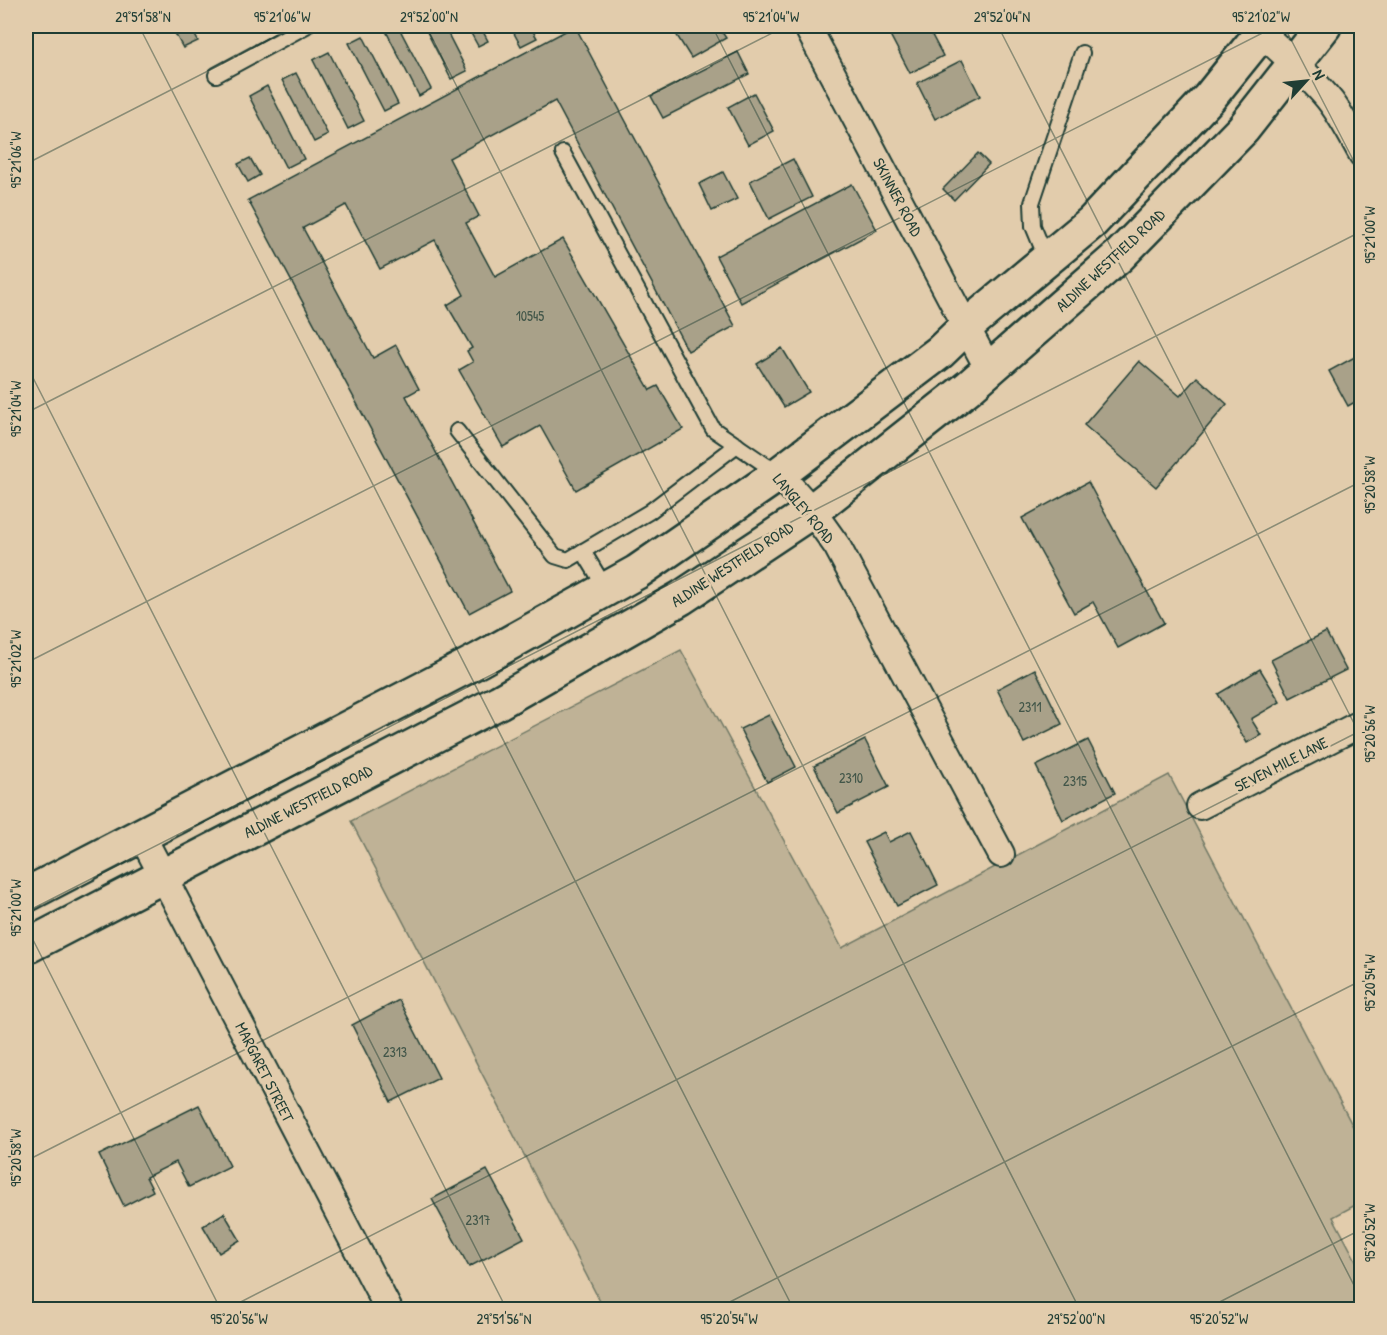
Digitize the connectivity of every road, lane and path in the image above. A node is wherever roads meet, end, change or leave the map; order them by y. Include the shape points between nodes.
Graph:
1 (306, 26) edge
2 (807, 26) edge
3 (1324, 26) edge
4 (1264, 29) edge
5 (1082, 53) dead end
6 (1294, 64) junction
7 (216, 75) dead end
8 (563, 153) dead end
9 (1362, 154) edge
10 (1047, 260) junction
11 (967, 327) junction
12 (988, 368) junction
13 (858, 414) junction
14 (457, 431) dead end
15 (737, 445) junction
16 (888, 450) junction
17 (779, 474) junction
18 (812, 511) junction
19 (584, 551) junction
20 (606, 589) junction
21 (479, 660) junction
22 (499, 702) junction
23 (1362, 723) edge
24 (1200, 806) dead end
25 (141, 834) junction
26 (1001, 854) dead end
27 (163, 875) junction
28 (26, 895) edge
29 (26, 947) edge
30 (389, 1310) edge

1 - 7 lane
2 - 11 street, SKINNER ROAD
3 - 6 main road, ALDINE WESTFIELD ROAD
4 - 6 street
4 - 10 main road via 1201,106 1092,222
5 - 10 lane via 1032,203 1033,226
6 - 9 street via 1331,102
6 - 12 main road, ALDINE WESTFIELD ROAD via 1242,129 1119,256
8 - 15 lane, LANGLEY ROAD via 713,429
10 - 11 main road
11 - 12 street, SKINNER ROAD
11 - 13 main road
12 - 16 main road, ALDINE WESTFIELD ROAD
13 - 16 main road
13 - 17 main road
14 - 19 lane via 555,556 568,560
15 - 17 lane, LANGLEY ROAD
15 - 19 lane via 649,512
16 - 18 main road, ALDINE WESTFIELD ROAD
17 - 18 street, LANGLEY ROAD
17 - 20 main road via 656,560
18 - 22 main road, ALDINE WESTFIELD ROAD via 681,598
18 - 26 street, LANGLEY ROAD via 837,546
19 - 20 lane
20 - 21 main road
21 - 22 main road
21 - 25 main road
22 - 27 main road, ALDINE WESTFIELD ROAD
23 - 24 street, SEVEN MILE LANE
25 - 27 street, MARGARET STREET
25 - 28 main road
27 - 29 main road, ALDINE WESTFIELD ROAD
27 - 30 street, MARGARET STREET

